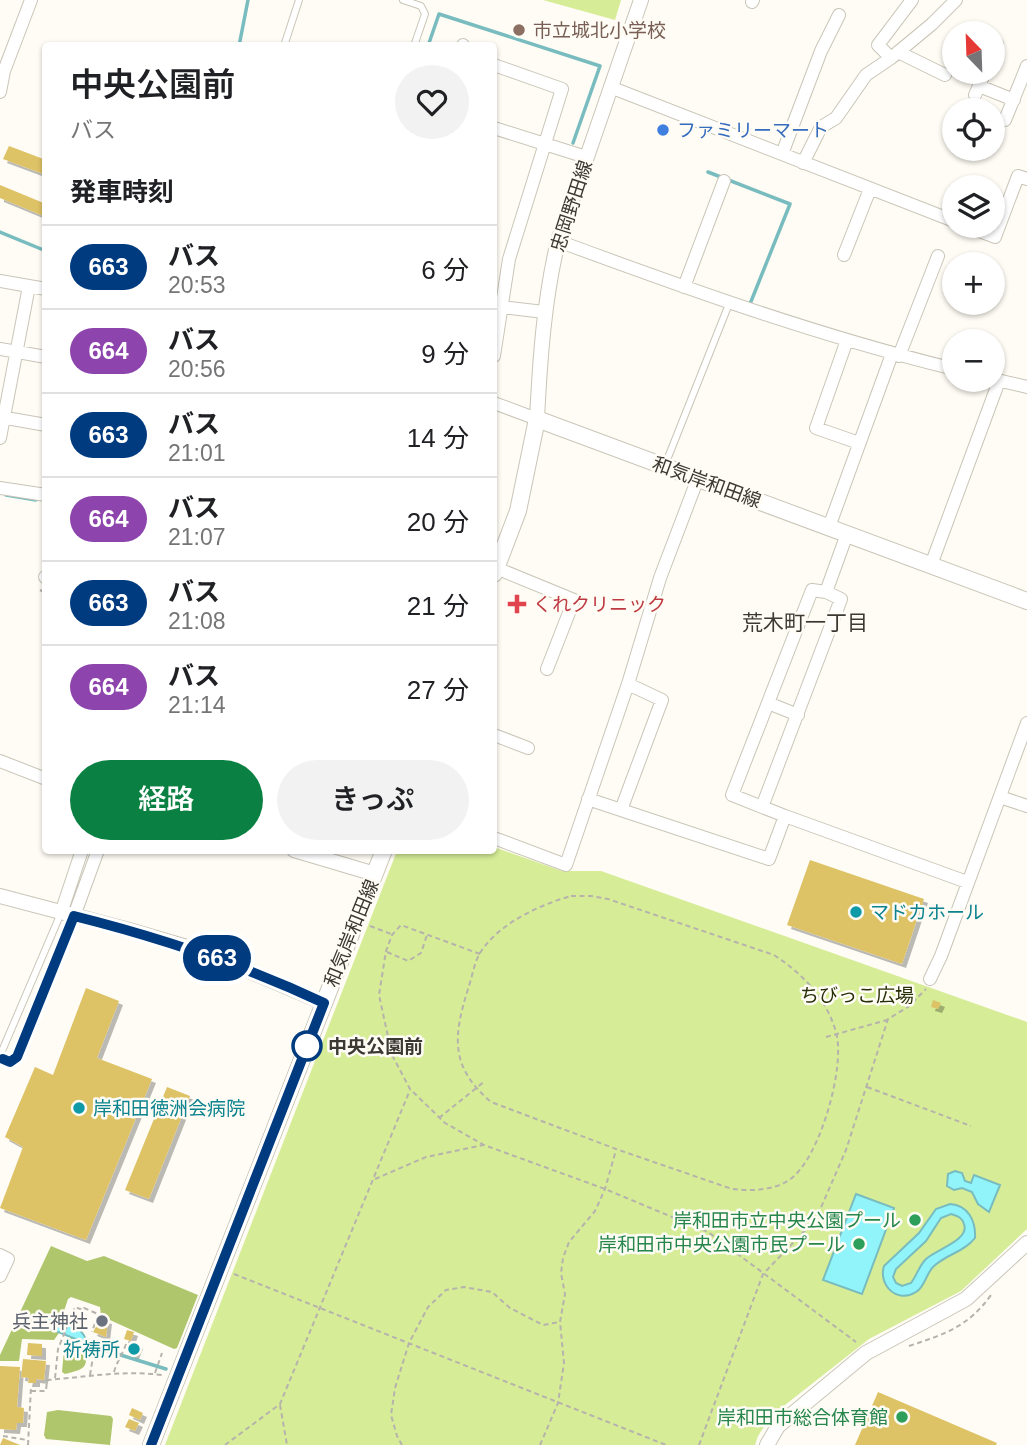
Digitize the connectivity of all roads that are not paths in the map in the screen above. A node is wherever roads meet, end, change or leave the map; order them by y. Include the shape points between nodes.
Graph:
1 (31, 0) edge
2 (299, 0) edge
3 (403, 0) edge
4 (641, 0) edge
5 (912, 0) edge
6 (956, 0) edge
7 (838, 15) dead end
8 (285, 42) edge
9 (415, 42) edge
10 (895, 55) junction
11 (497, 66) edge
12 (1027, 66) edge
13 (2, 70) edge
14 (942, 74) edge
15 (980, 84) edge
16 (610, 87) junction
17 (0, 92) edge
18 (1014, 100) junction
19 (1005, 120) dead end
20 (497, 129) edge
21 (543, 144) junction
22 (782, 154) junction
23 (586, 157) junction
24 (803, 163) junction
25 (1027, 179) edge
26 (724, 181) dead end
27 (870, 189) junction
28 (1005, 210) edge
29 (942, 216) edge
30 (558, 241) junction
31 (844, 255) dead end
32 (939, 256) dead end
33 (0, 281) edge
34 (29, 286) junction
35 (684, 287) junction
36 (42, 288) edge
37 (729, 304) junction
38 (497, 306) edge
39 (544, 312) junction
40 (847, 340) junction
41 (0, 349) edge
42 (16, 352) junction
43 (895, 355) junction
44 (42, 356) edge
45 (942, 366) edge
46 (1005, 382) edge
47 (1027, 387) edge
48 (992, 392) edge
49 (497, 405) edge
50 (2, 417) edge
51 (537, 419) junction
52 (42, 424) edge
53 (0, 439) edge
54 (859, 443) junction
55 (665, 466) junction
56 (698, 478) junction
57 (0, 488) edge
58 (42, 494) edge
59 (829, 527) junction
60 (848, 534) junction
61 (931, 565) junction
62 (497, 566) edge
63 (497, 572) edge
64 (826, 592) junction
65 (1027, 601) edge
66 (547, 669) dead end
67 (628, 684) junction
68 (768, 703) junction
69 (798, 715) junction
70 (1027, 723) edge
71 (497, 736) edge
72 (1024, 740) edge
73 (528, 748) dead end
74 (0, 761) edge
75 (42, 777) edge
76 (1000, 797) junction
77 (588, 799) junction
78 (1027, 806) edge
79 (762, 807) junction
80 (621, 810) junction
81 (785, 816) junction
82 (497, 839) edge
83 (81, 854) edge
84 (96, 854) edge
85 (308, 854) edge
86 (382, 854) edge
87 (375, 874) junction
88 (967, 882) junction
89 (0, 896) edge
90 (67, 915) junction
91 (930, 979) road end
92 (324, 1003) junction
93 (1027, 1243) edge
94 (0, 1255) edge
95 (0, 1276) edge
96 (151, 1445) edge
97 (767, 1445) edge

1 - 13 street
2 - 8 lane
3 - 9 lane via 421,6 425,14
4 - 16 street, 忠岡野田線
5 - 10 street via 878,45
6 - 10 street
7 - 22 street
10 - 14 street
10 - 24 street via 866,75 836,118 821,127
11 - 21 street via 562,89
12 - 18 street
13 - 17 street
15 - 18 street via 977,90
16 - 22 street
16 - 23 street, 忠岡野田線
18 - 19 street
20 - 21 street
21 - 23 street
21 - 38 street
22 - 24 street
23 - 30 street, 忠岡野田線
24 - 27 street
25 - 28 street via 1018,176
26 - 35 street
27 - 29 street
27 - 31 street
30 - 35 street
30 - 39 street, 忠岡野田線
32 - 43 street
33 - 34 street
34 - 36 street
34 - 42 street
35 - 37 street
37 - 40 street
37 - 55 lane
38 - 39 street
39 - 51 street, 忠岡野田線
40 - 43 street
40 - 54 street via 816,428
41 - 42 street
42 - 44 street
42 - 50 street
43 - 45 street
43 - 54 street
46 - 47 street
48 - 61 street
49 - 51 street
50 - 52 street
50 - 53 street
51 - 55 main road, 和気岸和田線
51 - 62 main road via 518,511
54 - 59 street
55 - 56 main road, 和気岸和田線
56 - 59 main road, 和気岸和田線
56 - 67 street via 660,578
57 - 58 street
59 - 60 main road, 和気岸和田線
60 - 61 main road, 和気岸和田線
60 - 64 street
61 - 65 main road, 和気岸和田線
63 - 66 street via 574,600
64 - 68 street via 812,590
64 - 69 street via 841,599
67 - 77 street
67 - 80 street via 662,700
68 - 69 street
68 - 79 street via 732,795
69 - 79 street
70 - 72 street
71 - 73 street
72 - 76 street
74 - 75 street
76 - 78 street
76 - 88 street
77 - 80 street
77 - 82 street via 566,865
79 - 81 street
80 - 81 street via 769,859
81 - 88 street
83 - 90 street
84 - 90 street
85 - 87 street
86 - 87 main road, 和気岸和田線
87 - 92 main road, 和気岸和田線
88 - 91 street
89 - 90 street
90 - 90 lane via 17,1057 7,1062 2,1051
90 - 92 street via 206,953
92 - 96 main road, 和気岸和田線
93 - 97 street via 966,1299 866,1353 778,1426
94 - 95 street via 8,1259

